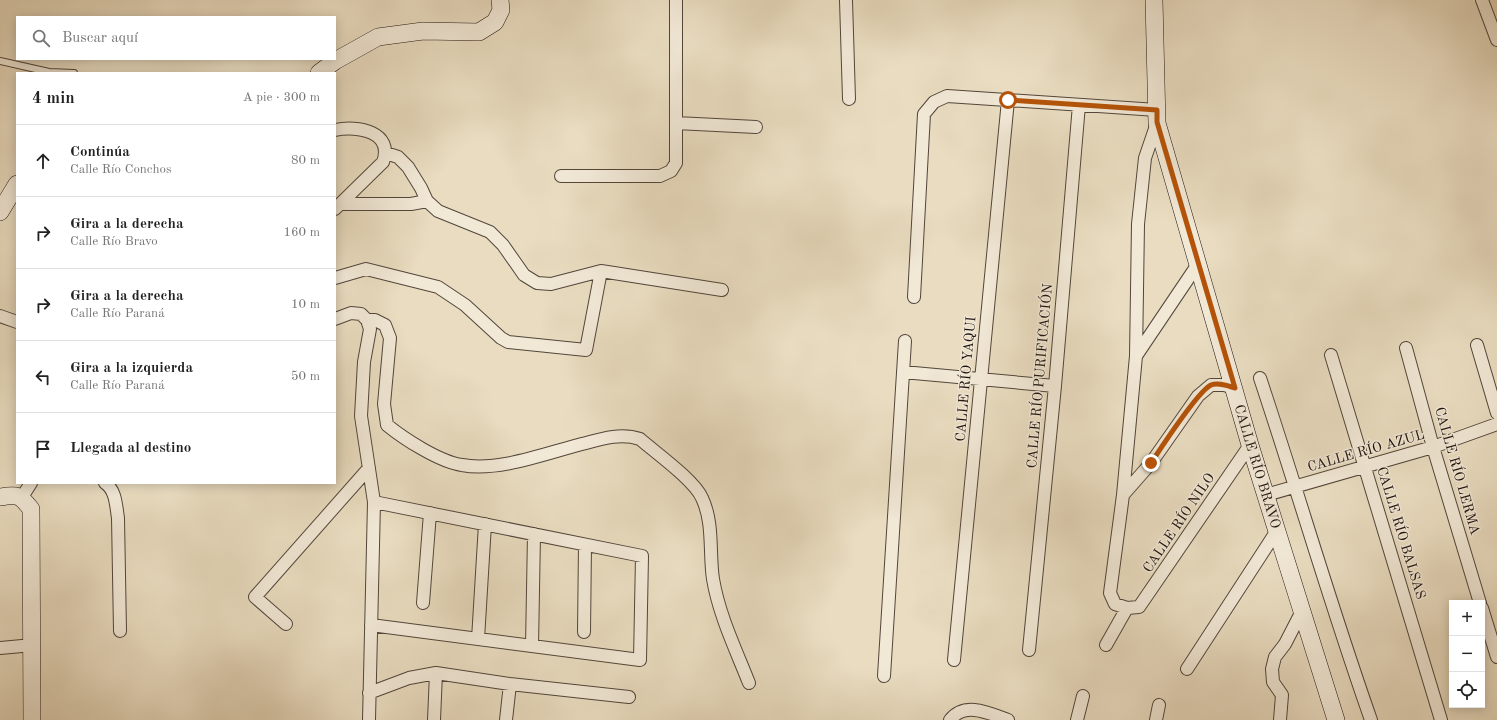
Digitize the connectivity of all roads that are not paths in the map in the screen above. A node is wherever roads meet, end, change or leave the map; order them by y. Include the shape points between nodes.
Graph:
1 (500, 0) edge
2 (676, 0) edge
3 (846, 0) edge
4 (1154, 0) edge
5 (1482, 0) edge
6 (1497, 40) edge
7 (336, 59) edge
8 (335, 60) edge
9 (0, 61) edge
10 (49, 72) edge
11 (320, 72) edge
12 (848, 99) dead end
13 (1008, 100) junction
14 (1079, 105) junction
15 (1157, 116) junction
16 (676, 123) junction
17 (756, 127) dead end
18 (336, 130) edge
19 (386, 153) junction
20 (561, 176) dead end
21 (16, 186) edge
22 (427, 201) junction
23 (338, 207) edge
24 (0, 212) edge
25 (1198, 264) junction
26 (601, 271) junction
27 (336, 278) edge
28 (722, 290) dead end
29 (914, 297) dead end
30 (0, 316) edge
31 (336, 319) edge
32 (367, 320) junction
33 (16, 322) edge
34 (905, 341) dead end
35 (1477, 345) dead end
36 (1406, 348) dead end
37 (1331, 355) dead end
38 (1136, 356) junction
39 (903, 372) junction
40 (1260, 378) dead end
41 (980, 380) junction
42 (1055, 386) junction
43 (1235, 388) junction
44 (1497, 413) edge
45 (1497, 424) edge
46 (1250, 445) junction
47 (1433, 447) junction
48 (1365, 467) junction
49 (369, 468) junction
50 (106, 484) edge
51 (1296, 487) junction
52 (26, 490) edge
53 (1123, 495) junction
54 (1266, 495) junction
55 (0, 497) edge
56 (374, 502) junction
57 (430, 513) junction
58 (485, 524) junction
59 (1276, 532) junction
60 (534, 534) junction
61 (585, 545) junction
62 (1479, 600) edge
63 (423, 603) dead end
64 (1127, 608) junction
65 (1302, 611) junction
66 (1485, 618) edge
67 (286, 624) dead end
68 (371, 625) junction
69 (120, 631) dead end
70 (584, 632) dead end
71 (478, 639) junction
72 (32, 645) junction
73 (1106, 645) dead end
74 (532, 646) junction
75 (0, 648) edge
76 (1029, 650) dead end
77 (1497, 658) edge
78 (954, 660) dead end
79 (1187, 669) dead end
80 (436, 674) junction
81 (884, 676) dead end
82 (749, 683) dead end
83 (510, 684) junction
84 (369, 692) junction
85 (1083, 696) dead end
86 (629, 697) dead end
87 (1159, 705) dead end
88 (32, 720) edge
89 (368, 720) edge
90 (434, 720) edge
91 (506, 720) edge
92 (950, 720) edge
93 (1008, 720) edge
94 (1076, 720) edge
95 (1156, 720) edge
96 (1280, 720) edge
97 (1336, 720) edge
98 (1371, 720) edge
99 (1442, 720) edge

1 - 7 street via 501,10 494,22 479,32 423,31 378,37
2 - 16 street
3 - 12 street
4 - 15 street, CALLE RÍO BRAVO
5 - 6 street
8 - 11 street
9 - 10 lane
13 - 14 street
13 - 29 street via 947,96 934,102 924,114
13 - 41 street, CALLE RÍO YAQUI
14 - 15 street
14 - 42 street, CALLE RÍO PURIFICACIÓN
15 - 25 street, CALLE RÍO BRAVO
15 - 38 street via 1145,158 1138,224
16 - 17 street
16 - 20 street via 676,163 671,171 660,176
18 - 19 street via 363,130 376,135 384,142
19 - 22 street via 398,157 408,167
19 - 23 street via 383,162
21 - 24 street
22 - 23 street
22 - 26 street via 438,211 490,232 503,245 524,275 537,283 551,284
25 - 38 street
25 - 43 street, CALLE RÍO BRAVO
26 - 27 street via 586,350 508,342 465,306 438,288 366,269
26 - 28 street
30 - 33 street
31 - 32 street via 350,313 361,314
32 - 49 street via 370,328 364,362 361,416
32 - 82 street via 375,320 385,325 390,338 384,404 387,425 434,455 461,466 508,464 604,438 629,435 640,439 692,484 702,498 708,519 713,579 719,604
34 - 39 street
35 - 44 street
36 - 47 street, CALLE RÍO LERMA
37 - 48 street, CALLE RÍO BALSAS
38 - 53 street
39 - 41 street
39 - 81 street
40 - 51 street, CALLE RÍO BRAVO
41 - 42 street
41 - 78 street, CALLE RÍO YAQUI
42 - 76 street, CALLE RÍO PURIFICACIÓN
43 - 46 street, CALLE RÍO BRAVO
43 - 53 street via 1211,385 1198,396 1151,463
45 - 47 street, CALLE RÍO AZUL
46 - 54 street, CALLE RÍO BRAVO
46 - 64 street, CALLE RÍO NILO via 1139,607
47 - 48 street, CALLE RÍO AZUL
47 - 62 street, CALLE RÍO LERMA
48 - 51 street, CALLE RÍO AZUL
48 - 99 street, CALLE RÍO BALSAS
49 - 56 street
49 - 67 street via 255,598
50 - 69 street via 116,500 118,518
51 - 54 street, CALLE RÍO AZUL
51 - 98 street, CALLE RÍO BRAVO via 1345,646
52 - 55 street
52 - 72 street via 32,509
53 - 64 street via 1110,594 1115,604
54 - 59 street, CALLE RÍO BRAVO
56 - 57 street
56 - 68 street
57 - 58 street
57 - 63 street
58 - 60 street
58 - 71 street
59 - 65 street, CALLE RÍO BRAVO
59 - 79 street
60 - 61 street
60 - 74 street
61 - 70 street
61 - 74 street via 642,556 640,660
64 - 73 street
65 - 96 street via 1285,644 1275,657 1272,669 1273,682 1282,695
65 - 97 street, CALLE RÍO BRAVO
66 - 77 street
68 - 71 street
68 - 84 street
71 - 74 street
72 - 75 street
72 - 88 street
80 - 83 street
80 - 84 street via 409,678
80 - 90 street
83 - 86 street
83 - 91 street
84 - 89 street
85 - 94 street
87 - 95 street
92 - 93 street via 954,715 967,709 986,712

